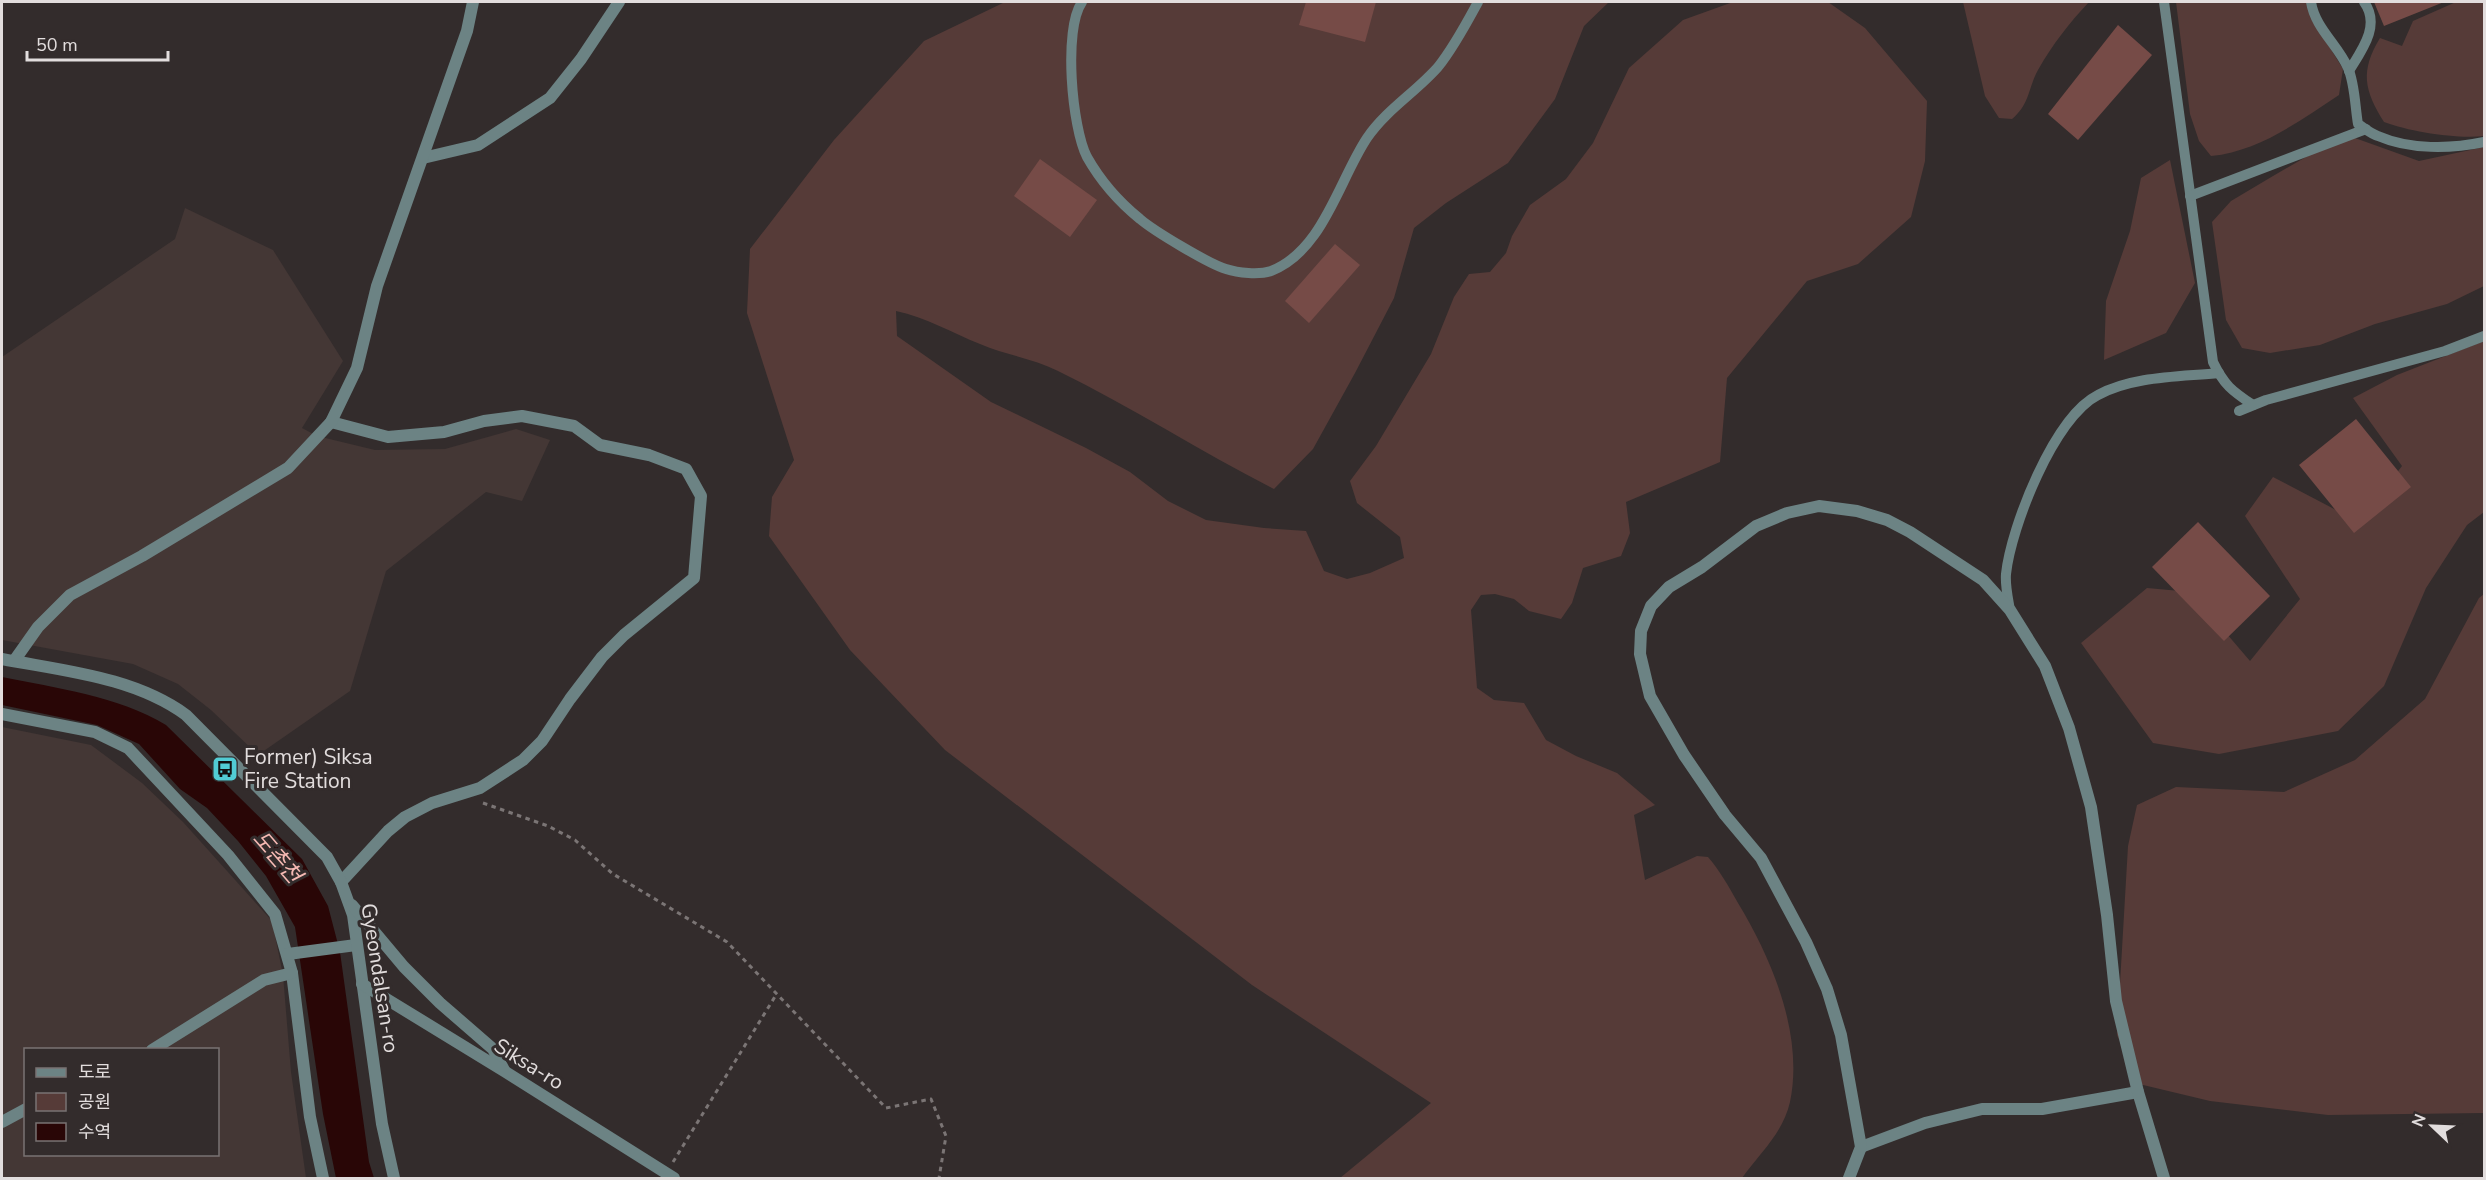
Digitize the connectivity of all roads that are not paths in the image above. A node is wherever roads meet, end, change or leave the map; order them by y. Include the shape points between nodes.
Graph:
1 (473, 2) edge
2 (620, 2) edge
3 (1082, 2) edge
4 (1478, 2) edge
5 (2164, 2) edge
6 (2311, 2) edge
7 (2364, 2) edge
8 (2349, 71) junction
9 (2366, 129) junction
10 (2484, 142) edge
11 (423, 158) junction
12 (2190, 196) junction
13 (2484, 336) edge
14 (2218, 373) junction
15 (2253, 405) junction
16 (2239, 411) dead end
17 (331, 422) junction
18 (2010, 610) junction
19 (8, 660) edge
20 (2, 714) edge
21 (341, 882) junction
22 (350, 902) junction
23 (353, 946) junction
24 (292, 954) junction
25 (292, 973) junction
26 (362, 984) junction
27 (155, 1048) edge
28 (504, 1071) junction
29 (2138, 1092) junction
30 (24, 1110) edge
31 (2, 1122) edge
32 (1861, 1147) junction
33 (670, 1175) edge
34 (323, 1179) edge
35 (394, 1179) edge
36 (1849, 1179) edge
37 (2164, 1179) edge

1 - 11 street
2 - 11 street via 550,98 478,145
3 - 4 lane via 1072,35 1072,78 1076,117 1086,155 1108,188 1141,220 1225,269 1251,273 1269,272 1290,261 1308,241 1368,136 1437,68
5 - 12 lane
6 - 8 lane via 2317,20
7 - 8 lane via 2371,20 2370,34
8 - 9 lane via 2358,124
9 - 10 lane via 2406,144 2458,147
9 - 12 lane
11 - 17 street via 377,286 357,368
12 - 14 lane via 2213,362
13 - 15 lane via 2445,351
14 - 15 lane via 2233,392
14 - 18 lane via 2124,384 2084,404 2049,450 2022,513 2006,576
15 - 16 lane
17 - 19 street via 288,468 70,595
17 - 21 street via 388,437 444,432 522,416 574,426 600,445 649,454 686,469 701,496 694,578 602,657 542,741 523,760 480,788 432,803 405,817
18 - 29 street via 2045,666 2081,766 2091,807 2116,1001
18 - 32 street via 1983,580 1910,531 1857,511 1819,506 1787,513 1756,526 1669,587 1651,606 1641,630 1640,654 1650,696 1725,815 1761,858 1827,989 1841,1035
19 - 21 street, Gyeondalsan-ro via 124,685 168,702 186,715 327,858
20 - 24 street via 95,732 128,748 228,855 275,914
21 - 22 street, Gyeondalsan-ro
22 - 23 street, Gyeondalsan-ro
22 - 28 street via 404,967 494,1049
23 - 24 street
23 - 26 street, Gyeondalsan-ro
24 - 25 street
25 - 27 street via 264,980
25 - 34 street via 310,1117
26 - 28 street, Siksa-ro
26 - 35 street, Gyeondalsan-ro
28 - 33 street, Siksa-ro
29 - 32 street via 2042,1109 1982,1109 1925,1123
29 - 37 street
30 - 31 street
32 - 36 street

